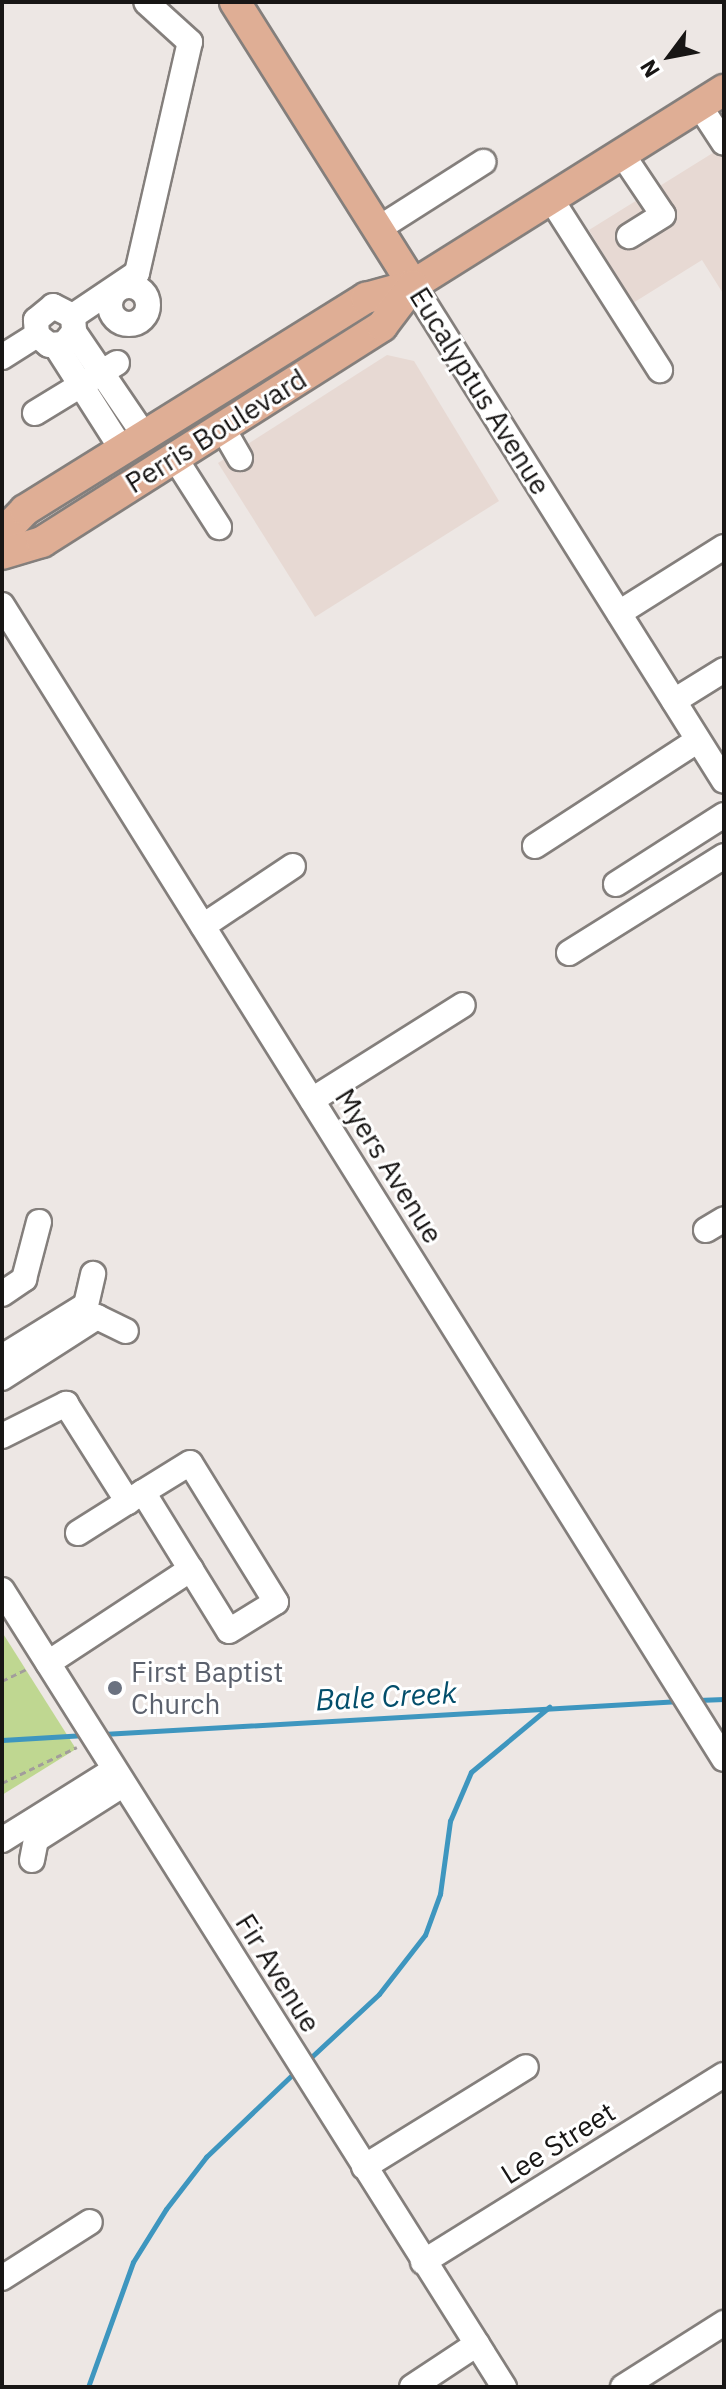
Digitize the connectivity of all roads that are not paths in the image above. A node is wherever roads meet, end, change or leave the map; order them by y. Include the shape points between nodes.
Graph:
1 (146, 2) edge
2 (242, 5) edge
3 (712, 98) edge
4 (724, 143) edge
5 (622, 154) junction
6 (483, 162) dead end
7 (551, 199) junction
8 (378, 229) junction
9 (629, 236) dead end
10 (413, 285) junction
11 (60, 332) junction
12 (2, 357) edge
13 (660, 370) dead end
14 (99, 374) junction
15 (35, 413) dead end
16 (222, 427) junction
17 (134, 444) junction
18 (175, 458) junction
19 (240, 458) dead end
20 (219, 527) dead end
21 (2, 534) edge
22 (724, 547) edge
23 (2, 554) edge
24 (2, 605) edge
25 (619, 613) junction
26 (724, 670) edge
27 (674, 701) junction
28 (698, 740) junction
29 (724, 781) edge
30 (724, 815) edge
31 (535, 846) dead end
32 (724, 856) edge
33 (293, 866) dead end
34 (616, 884) dead end
35 (203, 926) junction
36 (569, 953) dead end
37 (463, 1005) dead end
38 (312, 1100) junction
39 (39, 1222) dead end
40 (93, 1274) dead end
41 (2, 1294) edge
42 (126, 1331) dead end
43 (2, 1357) edge
44 (2, 1378) edge
45 (2, 1436) edge
46 (136, 1497) junction
47 (78, 1533) dead end
48 (191, 1569) junction
49 (2, 1590) edge
50 (38, 1666) junction
51 (724, 1759) edge
52 (119, 1777) junction
53 (2, 1840) edge
54 (32, 1860) dead end
55 (526, 2067) dead end
56 (724, 2075) edge
57 (364, 2167) junction
58 (90, 2222) dead end
59 (423, 2262) junction
60 (2, 2278) edge
61 (724, 2323) edge
62 (477, 2344) junction
63 (412, 2387) edge
64 (504, 2387) edge
65 (623, 2387) edge

1 - 11 street via 190,42 137,273
2 - 8 main road, Eucalyptus Avenue
3 - 4 street
3 - 5 main road, Perris Boulevard
5 - 7 main road, Perris Boulevard
5 - 9 street via 663,215
6 - 8 street
7 - 10 main road, Perris Boulevard
7 - 13 street
8 - 10 main road, Eucalyptus Avenue
10 - 16 main road, Perris Boulevard via 382,326
10 - 17 main road, Perris Boulevard via 366,298
10 - 25 street, Eucalyptus Avenue
11 - 12 street
11 - 14 street
14 - 15 street
14 - 17 street
16 - 18 main road, Perris Boulevard
16 - 19 street
17 - 21 main road, Perris Boulevard via 25,510
18 - 20 street
18 - 23 main road, Perris Boulevard via 42,542
22 - 25 street
24 - 35 street, Myers Avenue
25 - 27 street, Eucalyptus Avenue
26 - 27 street
27 - 28 street, Eucalyptus Avenue
28 - 29 street, Eucalyptus Avenue
28 - 31 street
30 - 34 street
32 - 36 street
33 - 35 street
35 - 38 street, Myers Avenue
37 - 38 street
38 - 51 street, Myers Avenue
39 - 41 street via 24,1279
40 - 43 street via 86,1305
42 - 44 street via 97,1317
45 - 46 street via 53,1404 66,1404
46 - 47 street
46 - 48 street
46 - 48 street via 190,1463 276,1602 229,1631
48 - 50 street
49 - 50 street, Fir Avenue
50 - 52 street, Fir Avenue
52 - 53 street
52 - 54 street via 36,1840
52 - 57 street, Fir Avenue
55 - 57 street
56 - 59 street, Lee Street
57 - 59 street, Fir Avenue
58 - 60 street
59 - 62 street, Fir Avenue
61 - 65 street
62 - 63 street
62 - 64 street, Fir Avenue

